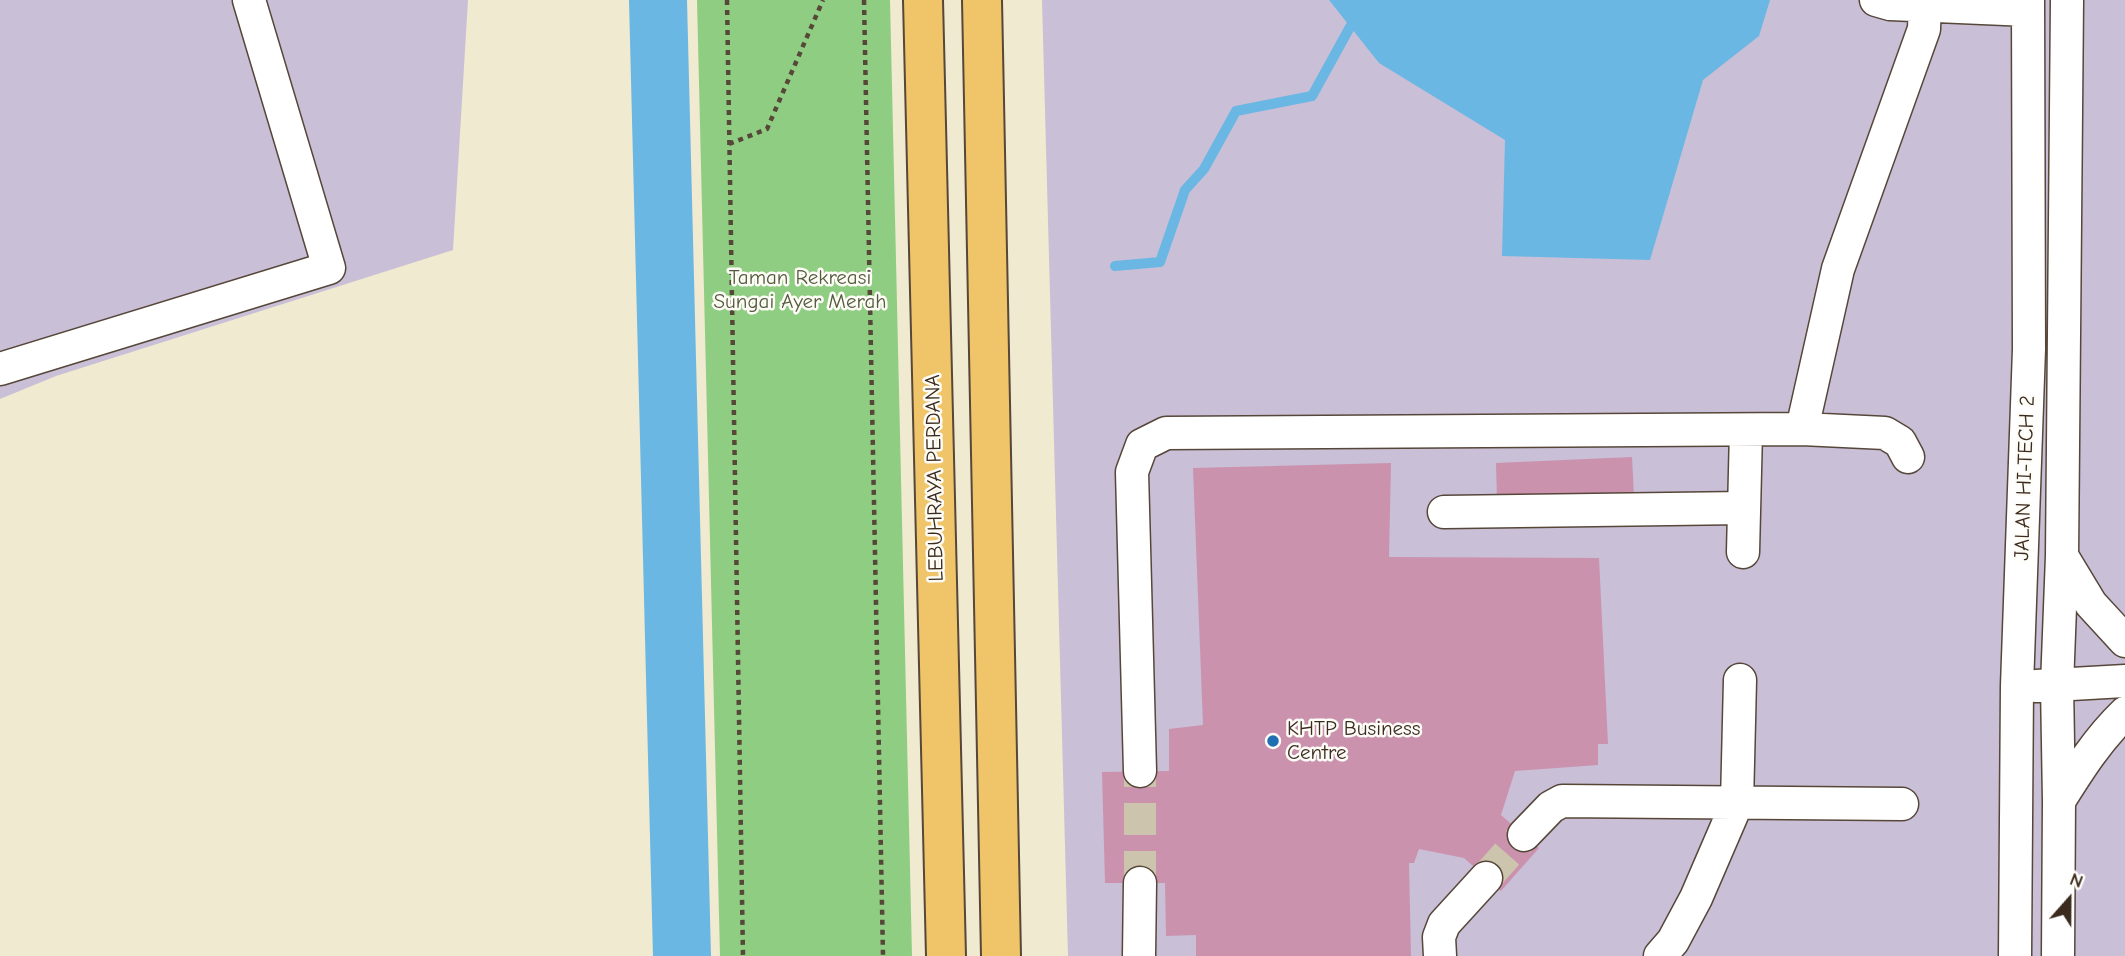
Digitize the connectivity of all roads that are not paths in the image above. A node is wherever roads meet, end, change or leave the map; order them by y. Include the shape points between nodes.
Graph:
1 (249, 0) edge
2 (923, 0) edge
3 (982, 0) edge
4 (1876, 0) edge
5 (2067, 0) edge
6 (1925, 3) edge
7 (2028, 5) edge
8 (0, 369) edge
9 (1802, 429) junction
10 (1746, 431) junction
11 (1908, 457) dead end
12 (1744, 508) junction
13 (1444, 512) dead end
14 (1743, 552) dead end
15 (2062, 556) junction
16 (2125, 641) edge
17 (1740, 681) dead end
18 (2125, 681) edge
19 (2057, 685) junction
20 (2017, 686) junction
21 (2125, 713) edge
22 (1140, 771) tunnel mouth
23 (2059, 801) junction
24 (1737, 803) junction
25 (1902, 804) dead end
26 (1524, 835) tunnel mouth
27 (1486, 878) tunnel mouth
28 (1140, 883) tunnel mouth
29 (946, 956) edge
30 (1001, 956) edge
31 (1139, 956) edge
32 (1440, 956) edge
33 (1660, 956) edge
34 (2015, 956) edge
35 (2058, 956) edge

1 - 8 street via 329,268
2 - 29 main road, LEBUHRAYA PERDANA
3 - 30 main road
4 - 6 street
5 - 15 street, JALAN HI-TECH 2
6 - 7 street
6 - 9 street via 1924,29 1838,268
7 - 20 street, JALAN HI-TECH 2 via 2029,349
9 - 10 street
9 - 11 street via 1885,433 1900,442
10 - 12 street
10 - 22 street via 1166,433 1142,445 1132,472
12 - 13 street
12 - 14 street
15 - 16 street via 2091,604
15 - 19 street, JALAN HI-TECH 2
17 - 24 street
18 - 19 street
19 - 20 street
19 - 23 street, JALAN HI-TECH 2
20 - 34 street, JALAN HI-TECH 2
21 - 23 street via 2090,752
23 - 35 street, JALAN HI-TECH 2
24 - 25 street
24 - 26 street via 1562,802 1550,807
24 - 33 street via 1696,898
27 - 32 street via 1444,924
28 - 31 street

